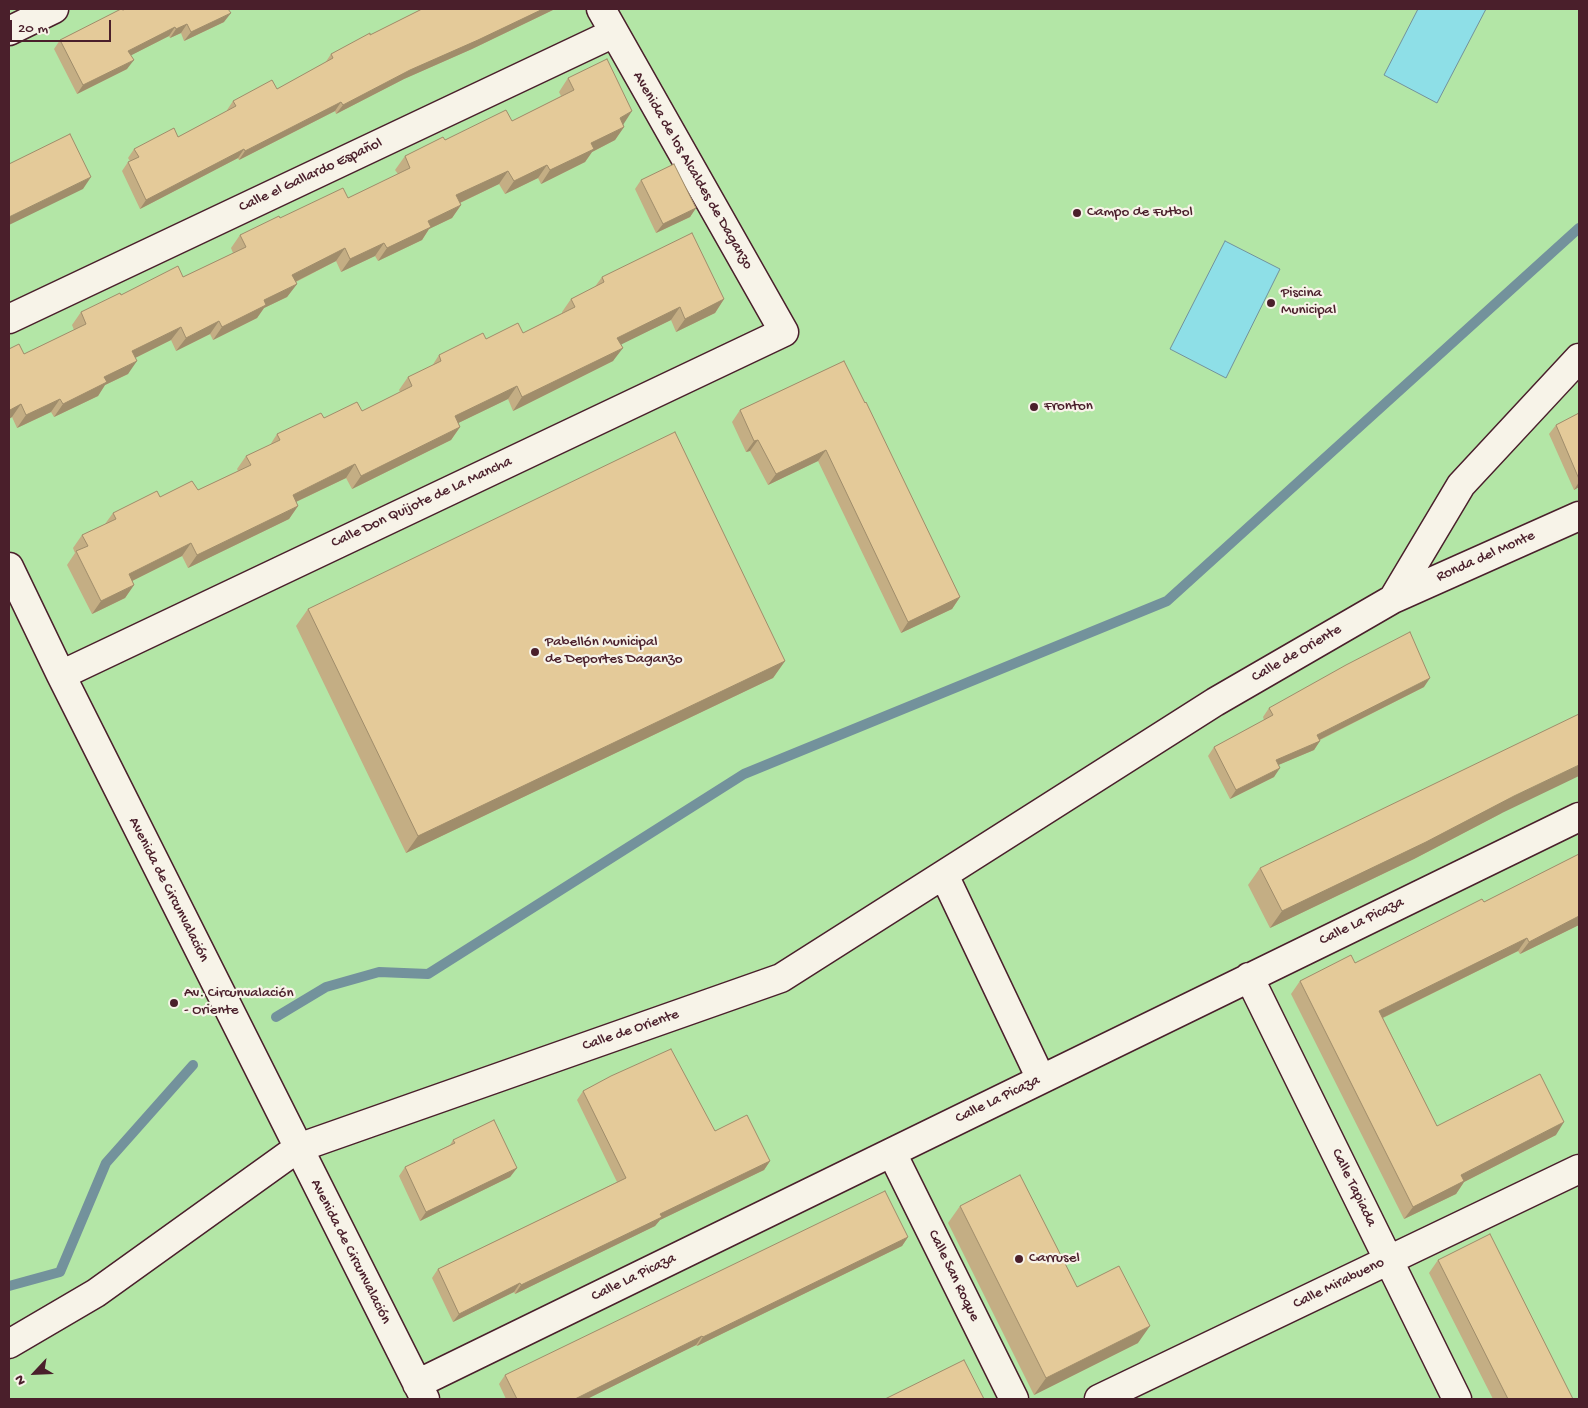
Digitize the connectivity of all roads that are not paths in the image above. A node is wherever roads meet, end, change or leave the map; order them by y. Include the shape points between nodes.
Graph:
1 (54, 9) edge
2 (601, 9) edge
3 (9, 31) edge
4 (614, 33) junction
5 (9, 319) edge
6 (784, 332) joint
7 (1579, 358) edge
8 (1579, 516) edge
9 (9, 567) edge
10 (1393, 599) junction
11 (61, 675) junction
12 (1579, 817) edge
13 (944, 875) junction
14 (1250, 977) junction
15 (1041, 1080) junction
16 (298, 1148) junction
17 (892, 1153) junction
18 (1579, 1169) edge
19 (1389, 1259) junction
20 (9, 1344) edge
21 (421, 1392) edge
22 (1014, 1399) edge
23 (1099, 1399) edge
24 (1457, 1399) edge

1 - 3 street
2 - 4 street, Avenida de los Alcaldes de Daganzo
4 - 5 street, Calle el Gallardo Español
4 - 6 street, Avenida de los Alcaldes de Daganzo
6 - 11 street, Calle Don Quijote de La Mancha
7 - 10 street, Calle de Oriente via 1461,485
8 - 10 street, Ronda del Monte
9 - 11 street, Avenida de Circunvalación
10 - 13 street, Calle de Oriente via 1215,702
11 - 16 street, Avenida de Circunvalación
12 - 14 street, Calle La Picaza
13 - 15 street
13 - 16 street, Calle de Oriente via 781,978
14 - 15 street, Calle La Picaza
14 - 19 street, Calle Tapiada
15 - 17 street, Calle La Picaza
16 - 20 street, Calle de Oriente via 96,1293
16 - 21 street, Avenida de Circunvalación
17 - 21 street, Calle La Picaza
17 - 22 street, Calle San Roque
18 - 19 street, Calle Mirabueno
19 - 23 street, Calle Mirabueno
19 - 24 street, Calle Tapiada

